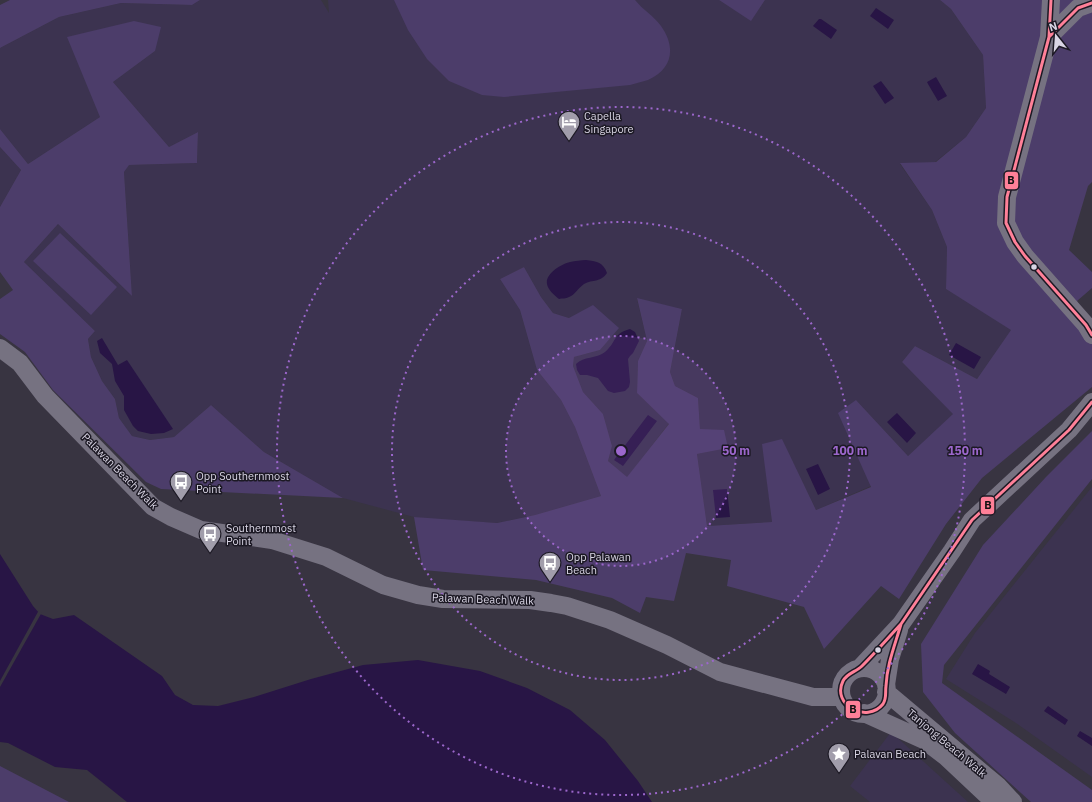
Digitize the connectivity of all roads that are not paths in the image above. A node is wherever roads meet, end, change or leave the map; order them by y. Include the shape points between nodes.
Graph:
1 (1051, 0) edge
2 (1092, 3) edge
3 (1050, 37) junction
4 (1090, 329) edge
5 (0, 348) edge
6 (1091, 399) edge
7 (901, 624) junction
8 (860, 668) junction
9 (886, 688) junction
10 (841, 697) junction
11 (864, 713) junction
12 (1005, 800) edge

1 - 3 street
2 - 3 street via 1078,8
3 - 4 street via 1007,197 1006,222 1025,256
5 - 10 street, Palawan Beach Walk via 20,363 45,396 153,506 201,530 272,540 326,557 383,585 418,595 443,599 530,600 567,606 610,620 720,672 813,697
6 - 7 street via 1069,430 972,520
7 - 8 street
7 - 9 street via 890,659
8 - 9 street via 867,668 879,674
8 - 10 street via 847,675 842,682
9 - 11 street via 882,705
9 - 12 street, Tanjong Beach Walk via 987,776
10 - 11 street via 850,709
11 - 12 street, Tanjong Beach Walk via 924,740

